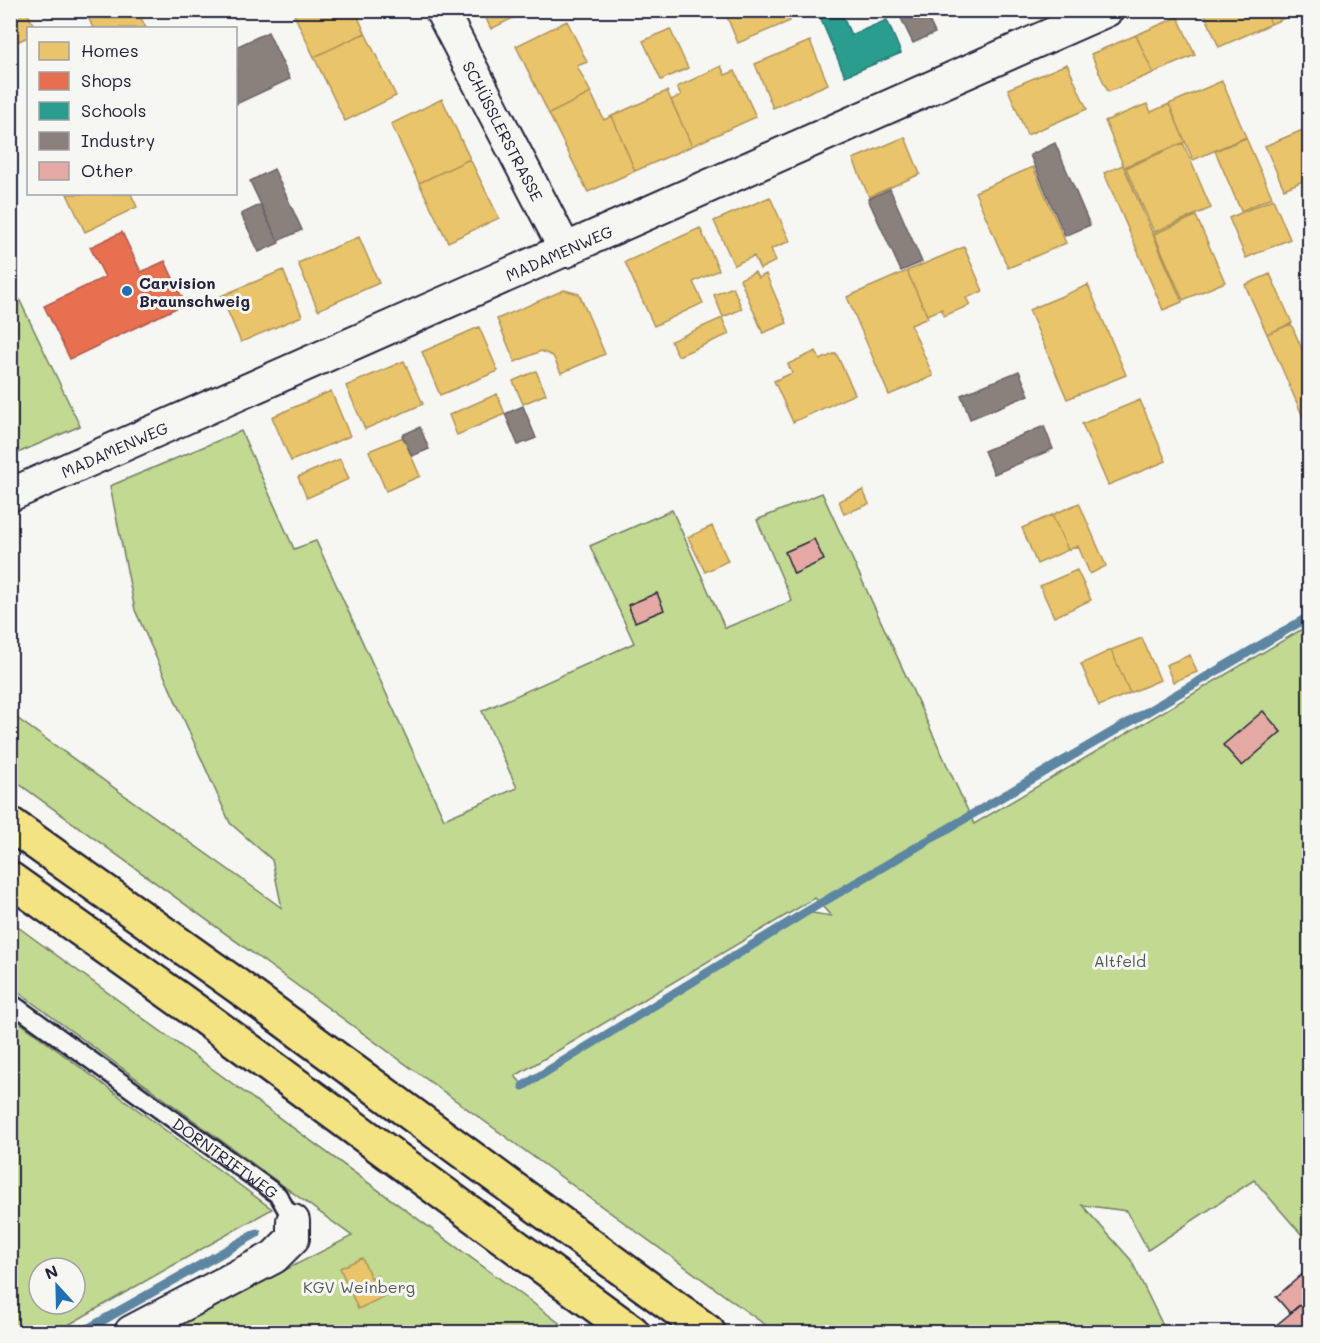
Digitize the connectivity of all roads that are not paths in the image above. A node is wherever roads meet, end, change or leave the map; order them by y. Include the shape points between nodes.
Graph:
1 (441, 10) edge
2 (1107, 10) edge
3 (566, 251) junction
4 (10, 495) edge
5 (10, 824) edge
6 (10, 879) edge
7 (10, 1002) edge
8 (293, 1221) joint
9 (131, 1332) edge
10 (632, 1332) edge
11 (708, 1332) edge

1 - 3 street, SCHÜSSLERSTRASSE
2 - 3 street, MADAMENWEG
3 - 4 street, MADAMENWEG
5 - 11 highway
6 - 10 highway
7 - 8 lane, DORNTRIFTWEG via 278,1195
8 - 9 street, DORNTRIFTWEG via 293,1238 274,1257

